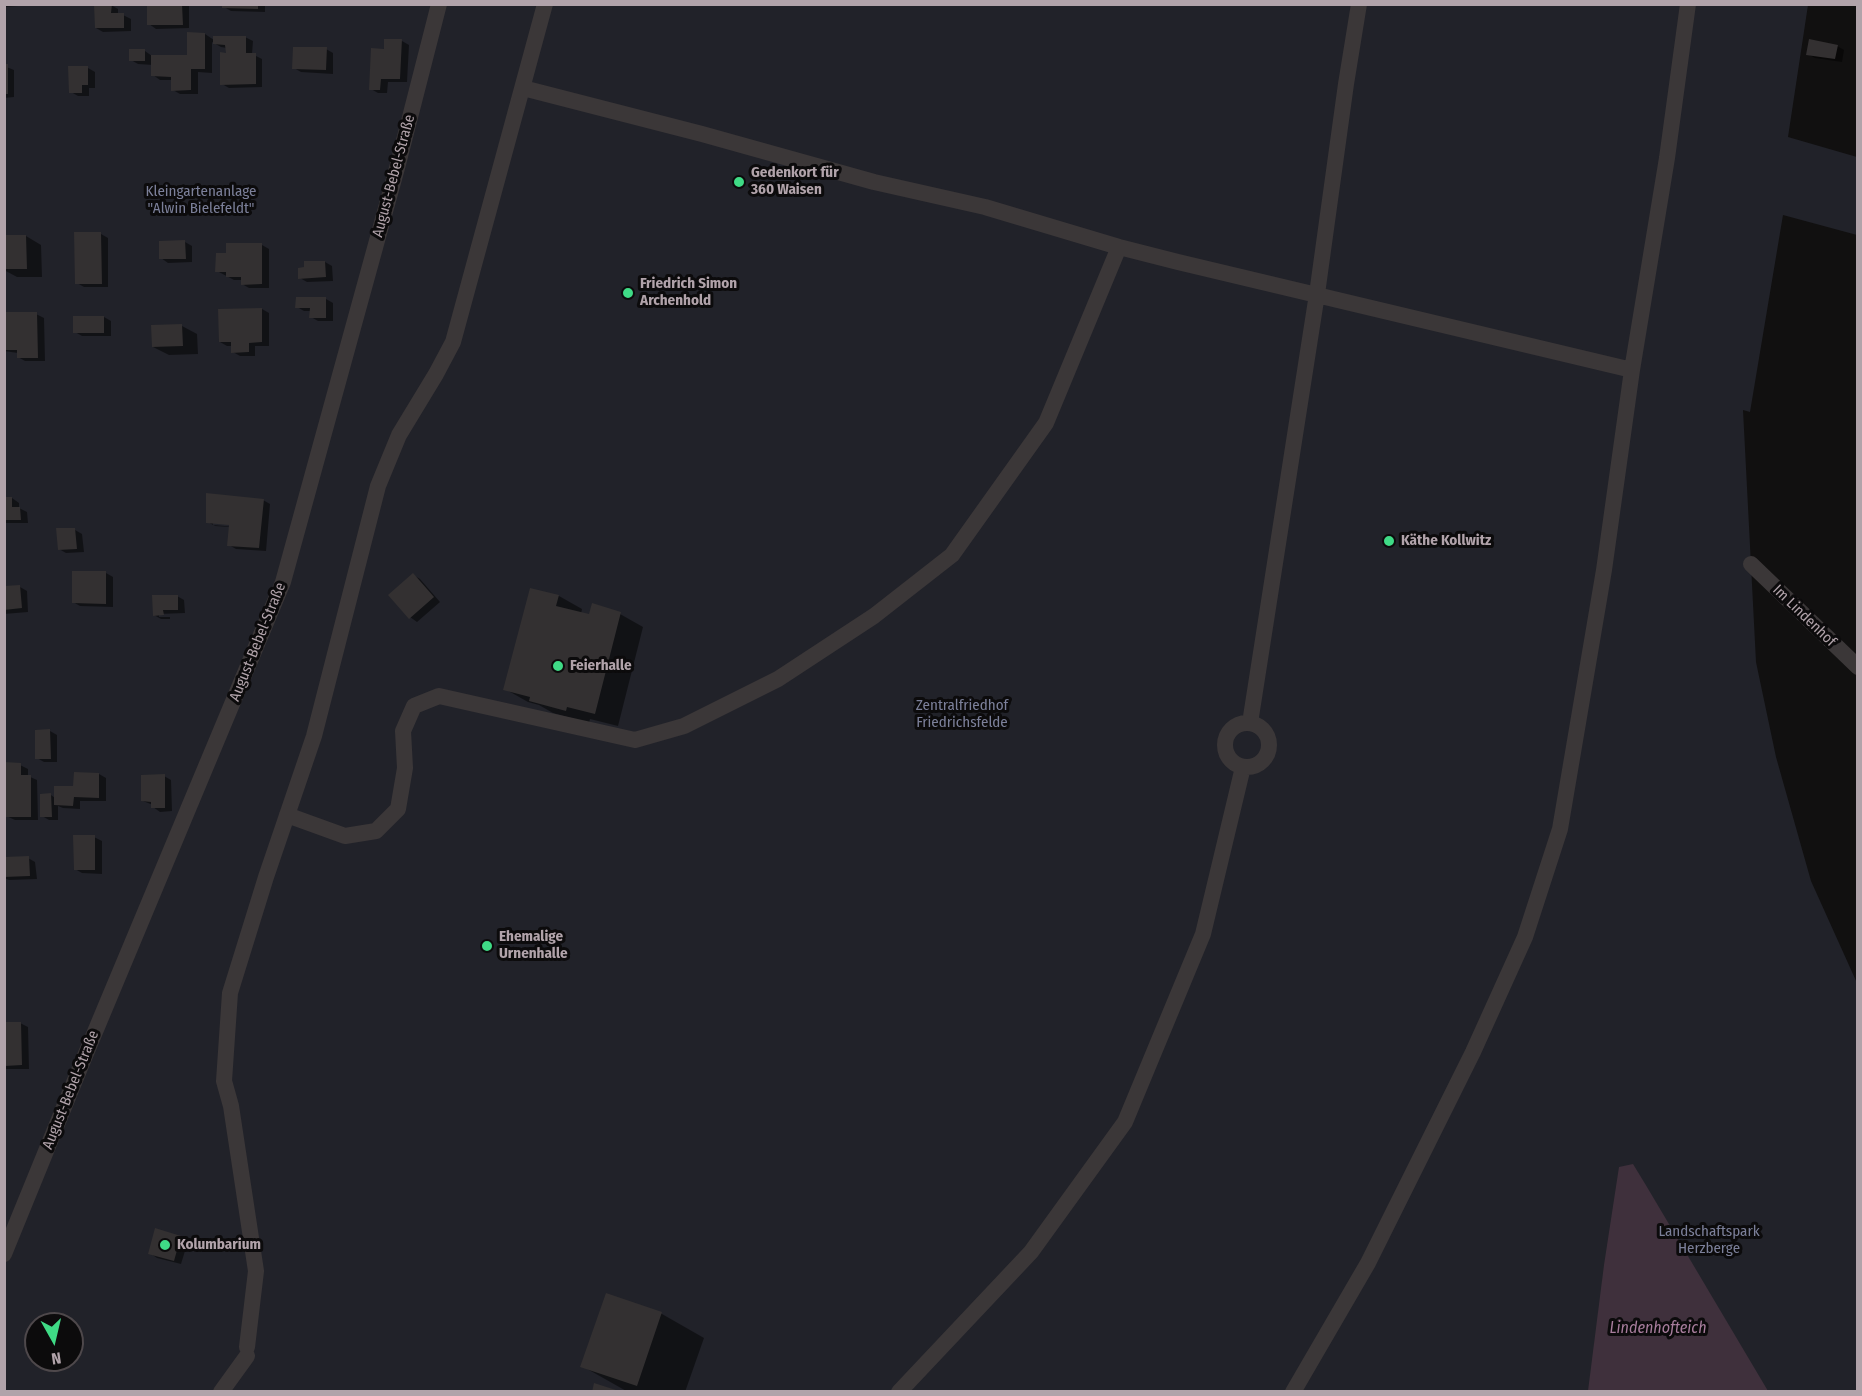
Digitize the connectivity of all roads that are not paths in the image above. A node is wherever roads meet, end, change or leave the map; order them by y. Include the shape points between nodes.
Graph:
1 (439, 4) edge
2 (545, 4) edge
3 (1359, 4) edge
4 (1688, 4) edge
5 (523, 88) junction
6 (1119, 247) junction
7 (1317, 294) junction
8 (1632, 370) junction
9 (1751, 564) dead end
10 (1857, 667) edge
11 (1250, 723) junction
12 (1243, 767) junction
13 (287, 815) junction
14 (4, 1254) edge
15 (221, 1392) edge
16 (899, 1392) edge
17 (1293, 1392) edge

1 - 14 lane, August-Bebel-Straße via 283,582
2 - 5 lane
3 - 7 lane
4 - 8 lane
5 - 6 lane via 874,182 986,207
5 - 13 lane via 453,342 399,435 378,486 314,736
6 - 7 lane
6 - 13 lane via 1046,423 952,555 874,616 778,679 684,726 635,740 439,696 414,706 406,722 405,768 398,809 376,831 345,836
7 - 8 lane
7 - 11 lane
8 - 17 lane via 1604,570 1560,829 1525,937 1473,1052 1368,1263
9 - 10 lane, Im Lindenhof
11 - 12 lane via 1235,727 1226,738 1230,760
11 - 12 lane via 1267,735 1268,750 1257,765
12 - 16 lane via 1203,934 1125,1122 1031,1252
13 - 15 lane via 230,993 224,1081 256,1271 247,1351

